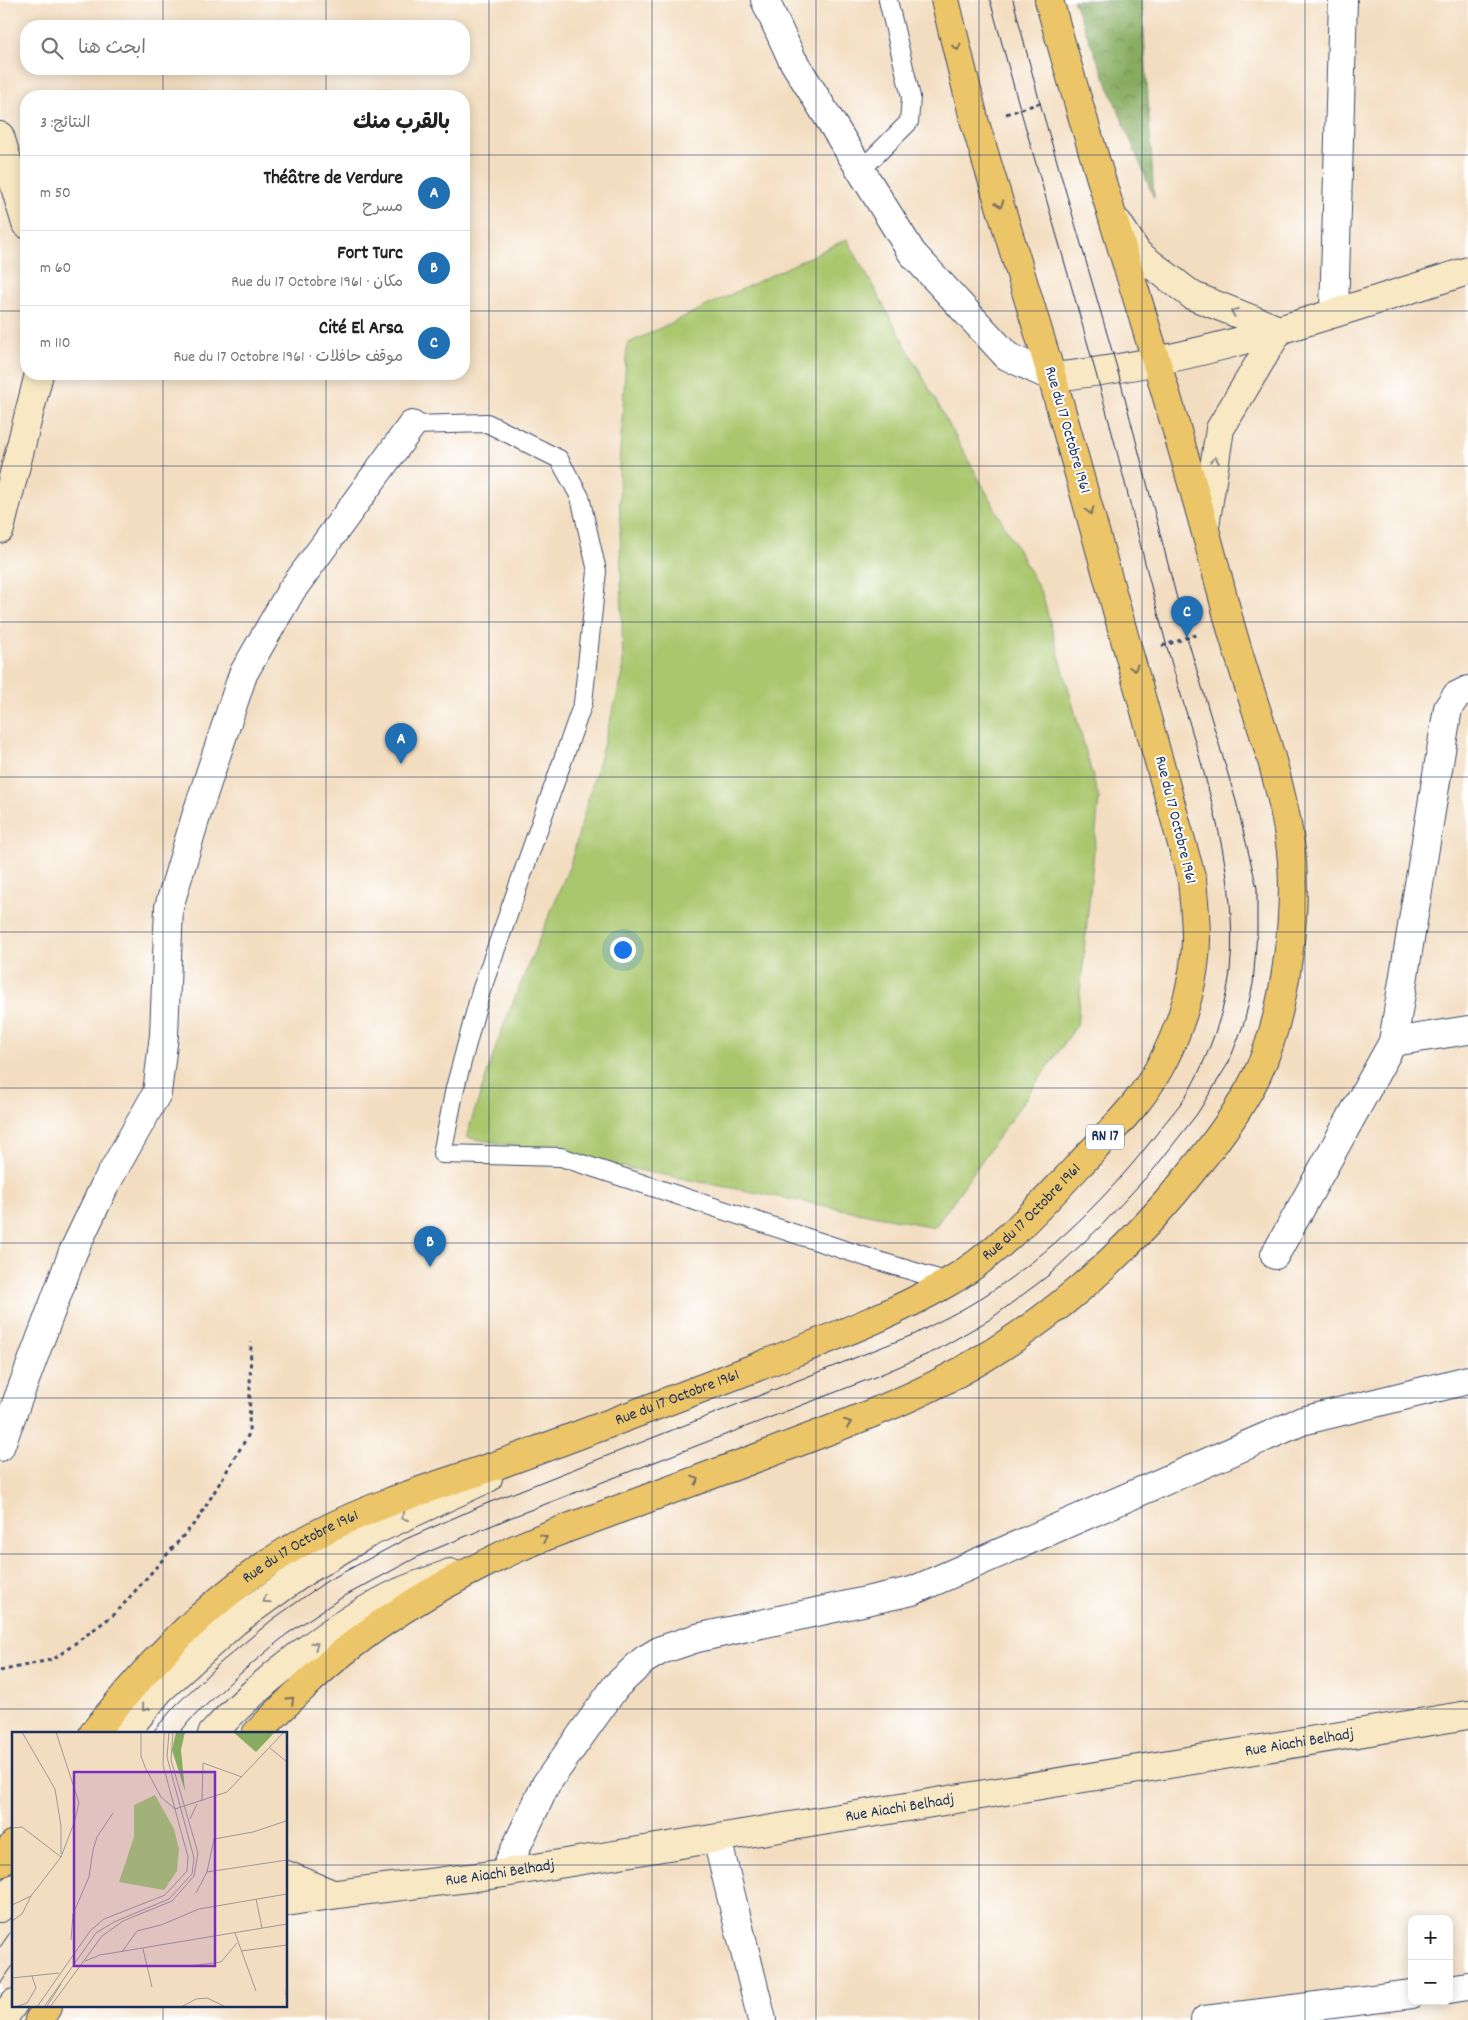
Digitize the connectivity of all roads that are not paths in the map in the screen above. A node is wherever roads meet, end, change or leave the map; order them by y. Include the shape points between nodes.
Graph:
1 (765, 0) edge
2 (888, 0) edge
3 (945, 0) edge
4 (1049, 0) edge
5 (1343, 0) edge
6 (0, 136) edge
7 (861, 170) junction
8 (20, 204) edge
9 (1114, 218) junction
10 (1468, 271) edge
11 (1334, 313) junction
12 (1279, 330) junction
13 (1155, 361) junction
14 (1052, 376) junction
15 (38, 380) edge
16 (412, 425) joint
17 (1205, 526) junction
18 (0, 530) edge
19 (1468, 690) edge
20 (1468, 1030) edge
21 (1392, 1042) junction
22 (1275, 1255) dead end
23 (949, 1282) junction
24 (1468, 1380) edge
25 (592, 1431) junction
26 (0, 1447) edge
27 (514, 1549) junction
28 (1468, 1715) edge
29 (95, 1732) edge
30 (126, 1732) edge
31 (214, 1732) edge
32 (258, 1732) edge
33 (717, 1839) junction
34 (12, 1847) edge
35 (0, 1864) edge
36 (504, 1873) junction
37 (288, 1876) edge
38 (12, 1891) edge
39 (332, 1894) junction
40 (288, 1902) edge
41 (0, 1908) edge
42 (1468, 1986) edge
43 (1453, 1988) edge
44 (1408, 1995) edge
45 (12, 2006) edge
46 (47, 2008) edge
47 (2, 2020) edge
48 (39, 2020) edge
49 (762, 2020) edge
50 (1205, 2020) edge

1 - 7 street via 792,59
2 - 7 lane via 910,97 909,122
3 -> 14 main road, Rue du 17 Octobre 1961 / RN 17 via 975,123
4 - 9 main road
5 - 11 street
6 - 8 main road
7 - 14 street via 912,252 1007,356
12 -> 9 main road via 1193,296 1138,254
9 - 13 main road
10 - 11 main road
11 - 12 main road
12 - 13 main road
17 -> 12 main road via 1220,429
13 - 14 main road via 1096,373
13 - 17 main road
14 -> 23 main road, Rue du 17 Octobre 1961 / RN 17 via 1192,880 1196,940 1191,984 1180,1025 1138,1101 990,1253
15 - 18 main road
16 - 23 lane via 487,423 559,458 580,497 597,571 583,703 481,992 455,1088 442,1154 561,1157
16 - 26 street via 292,591 243,674 169,907 164,1035 157,1093 104,1187 73,1252
27 -> 17 main road via 878,1411 953,1378 1019,1337 1066,1301 1123,1250 1174,1195 1220,1136 1257,1075 1279,1011 1290,949 1292,893 1288,829
19 - 21 street via 1456,696 1448,708
20 - 21 street
21 - 22 street
23 - 25 main road, Rue du 17 Octobre 1961 / RN 17 via 870,1323
24 - 36 street via 1302,1421 912,1591 688,1640 661,1650 629,1672 616,1686 546,1784
25 - 29 main road, Rue du 17 Octobre 1961 / RN 17 via 394,1501 319,1533 263,1567 211,1608 165,1650 120,1699
25 -> 30 main road via 368,1534 305,1571 236,1621 160,1690
31 -> 27 main road via 304,1653 363,1613 401,1592
32 -> 27 main road via 351,1646 418,1601
28 - 33 main road, Rue Aiachi Belhadj
33 - 36 main road, Rue Aiachi Belhadj
33 - 49 street
34 - 35 main road
36 - 39 main road, Rue Aiachi Belhadj
37 - 39 main road, Rue Aiachi Belhadj
38 - 41 main road
39 - 40 main road, Rue Aiachi Belhadj
42 - 43 street
44 - 50 street
45 - 47 main road
46 - 48 main road

